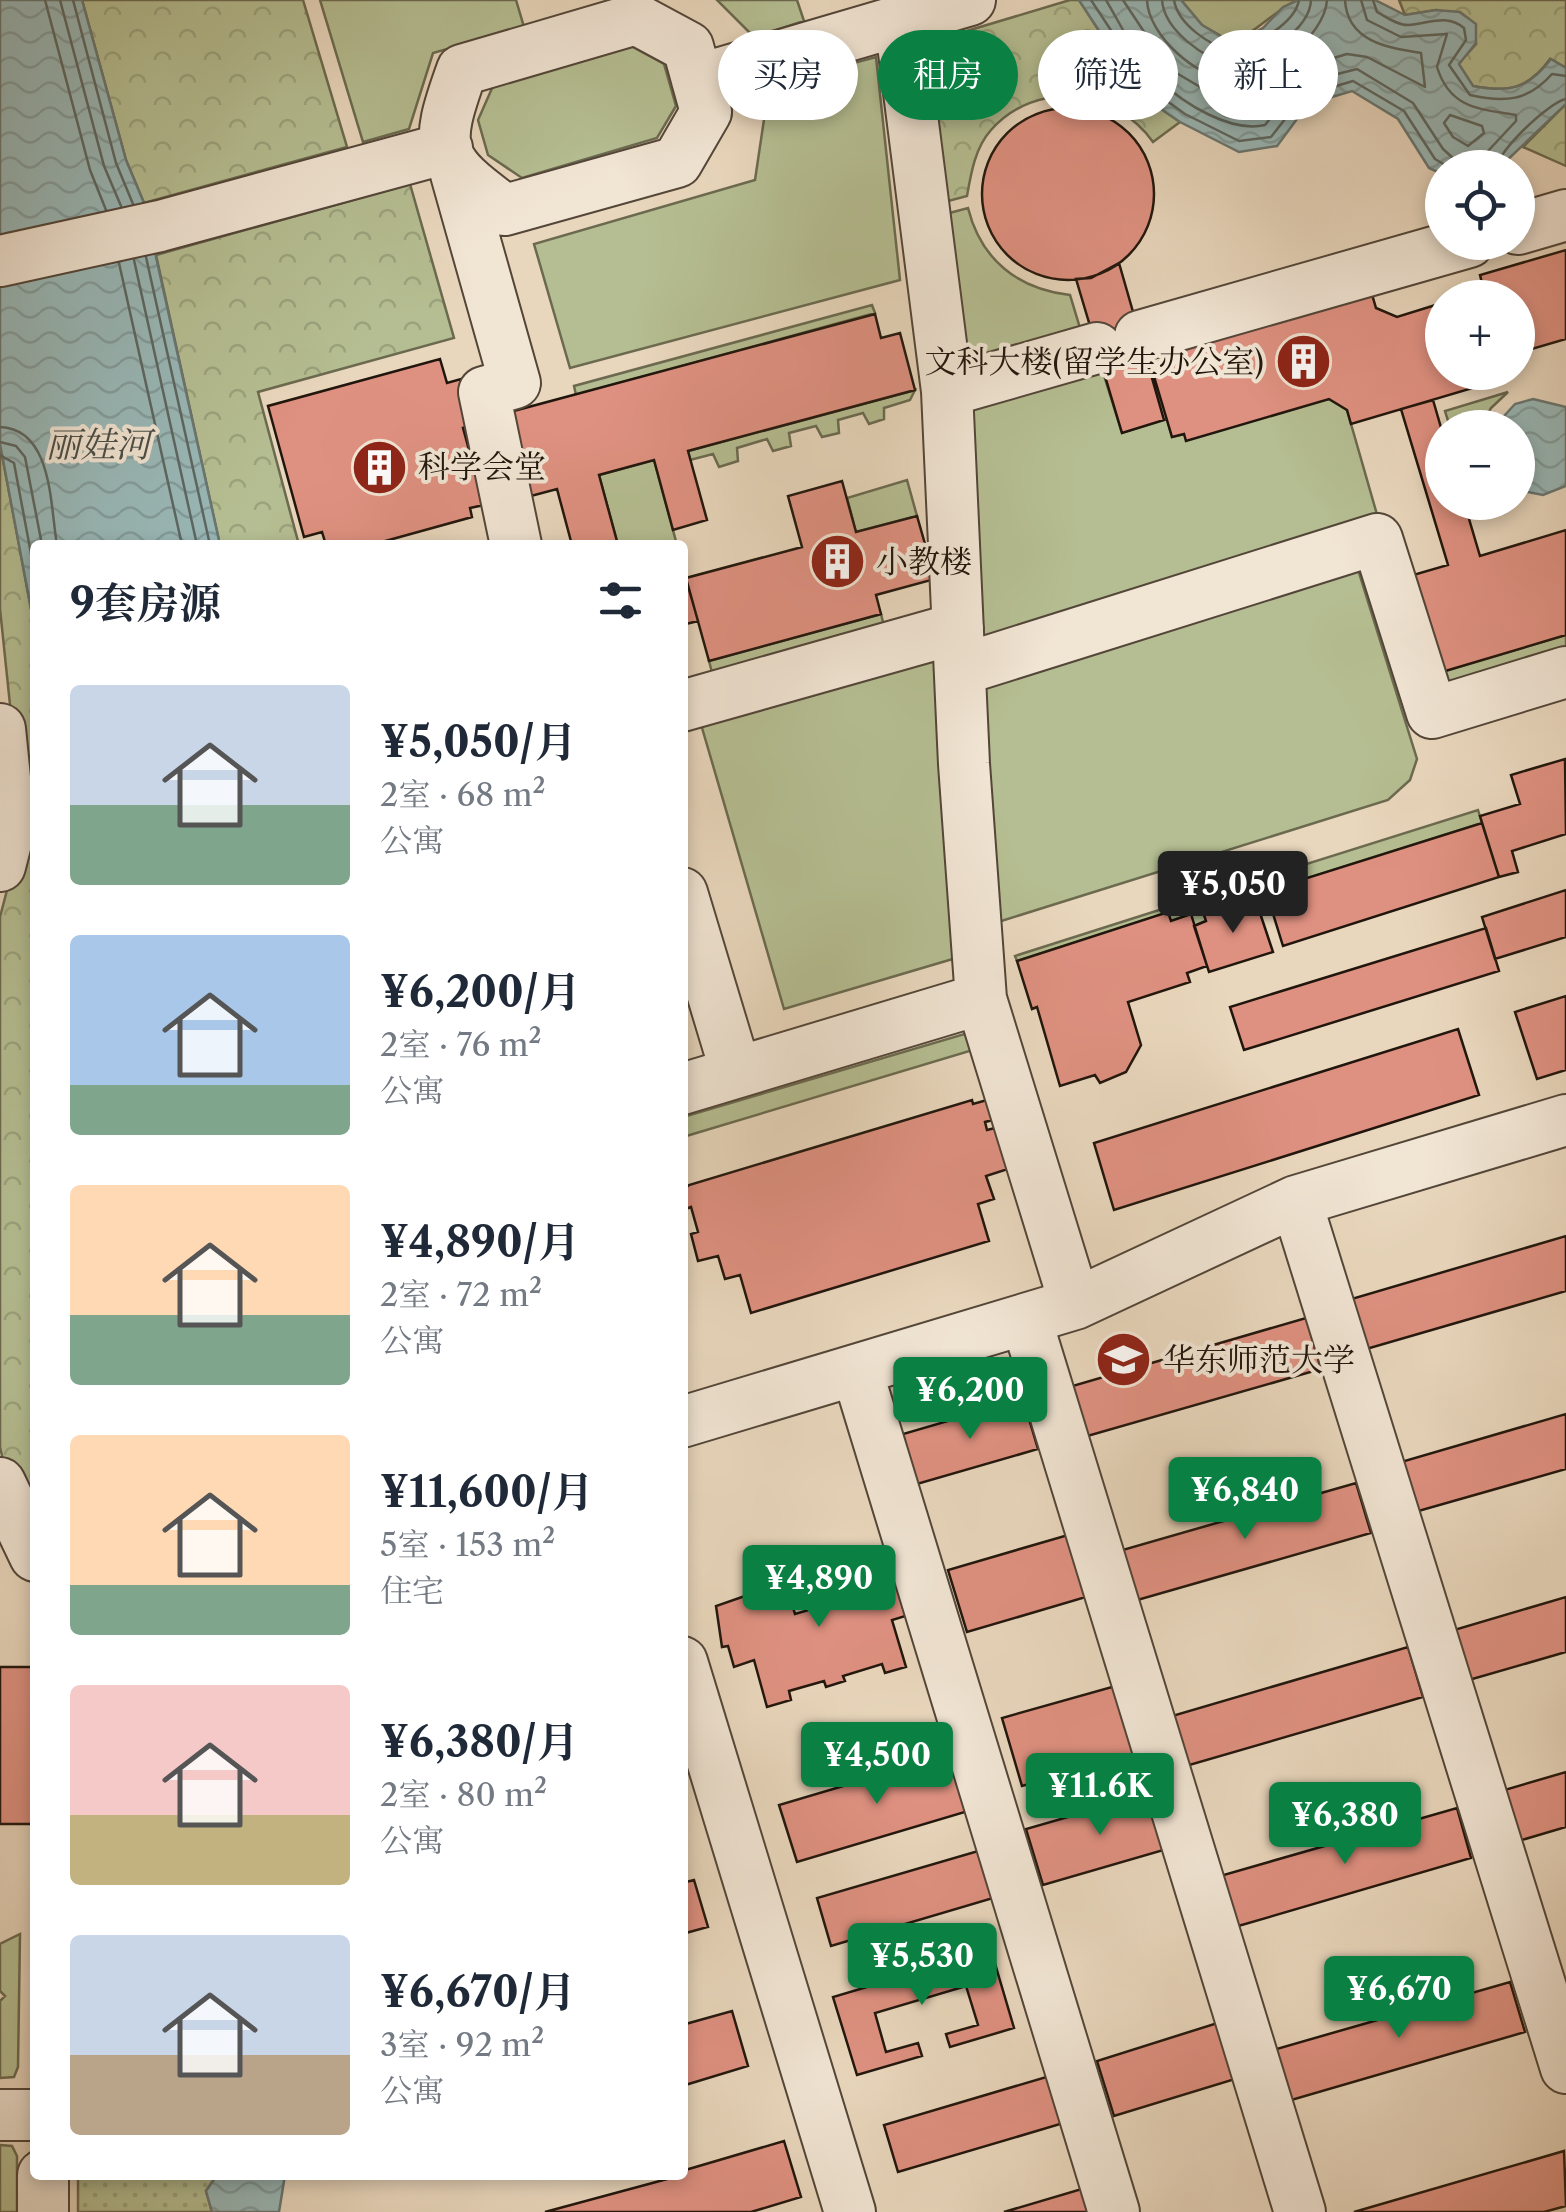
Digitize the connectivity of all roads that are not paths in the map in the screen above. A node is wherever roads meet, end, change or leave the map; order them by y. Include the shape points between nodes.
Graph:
1 (970, 0) edge
2 (555, 20) edge
3 (900, 20) junction
4 (697, 80) junction
5 (452, 161) junction
6 (1566, 215) edge
7 (1535, 223) edge
8 (1425, 255) edge
9 (0, 261) edge
10 (946, 391) junction
11 (515, 540) edge
12 (959, 649) junction
13 (1566, 672) edge
14 (688, 705) edge
15 (0, 729) edge
16 (0, 866) edge
17 (688, 919) edge
18 (981, 999) junction
19 (736, 1072) junction
20 (688, 1087) edge
21 (1566, 1120) edge
22 (1296, 1200) junction
23 (1074, 1304) junction
24 (1026, 1319) junction
25 (857, 1371) junction
26 (688, 1420) edge
27 (0, 1484) edge
28 (30, 1546) edge
29 (688, 1682) edge
30 (1566, 2068) edge
31 (0, 2115) edge
32 (30, 2115) edge
33 (43, 2180) edge
34 (44, 2212) edge
35 (850, 2212) edge
36 (1114, 2212) edge
37 (1300, 2212) edge

1 - 3 lane
2 - 4 lane via 636,19 688,47
2 - 5 lane via 462,70 442,124
3 - 4 lane
3 - 10 lane
4 - 5 lane via 706,112 677,162 505,210
5 - 9 lane
5 - 11 lane via 514,384 484,392
6 - 7 lane
8 - 10 lane
10 - 12 lane
12 - 13 lane via 1377,539 1432,713
12 - 14 lane
12 - 18 lane
15 - 16 lane via 10,827
17 - 19 lane
18 - 19 lane
18 - 23 lane
19 - 20 lane
21 - 22 lane
22 - 23 lane
22 - 30 lane
23 - 24 lane
24 - 25 lane
24 - 37 lane
25 - 26 lane
25 - 36 lane
27 - 28 lane
29 - 35 lane
31 - 32 lane
33 - 34 lane

